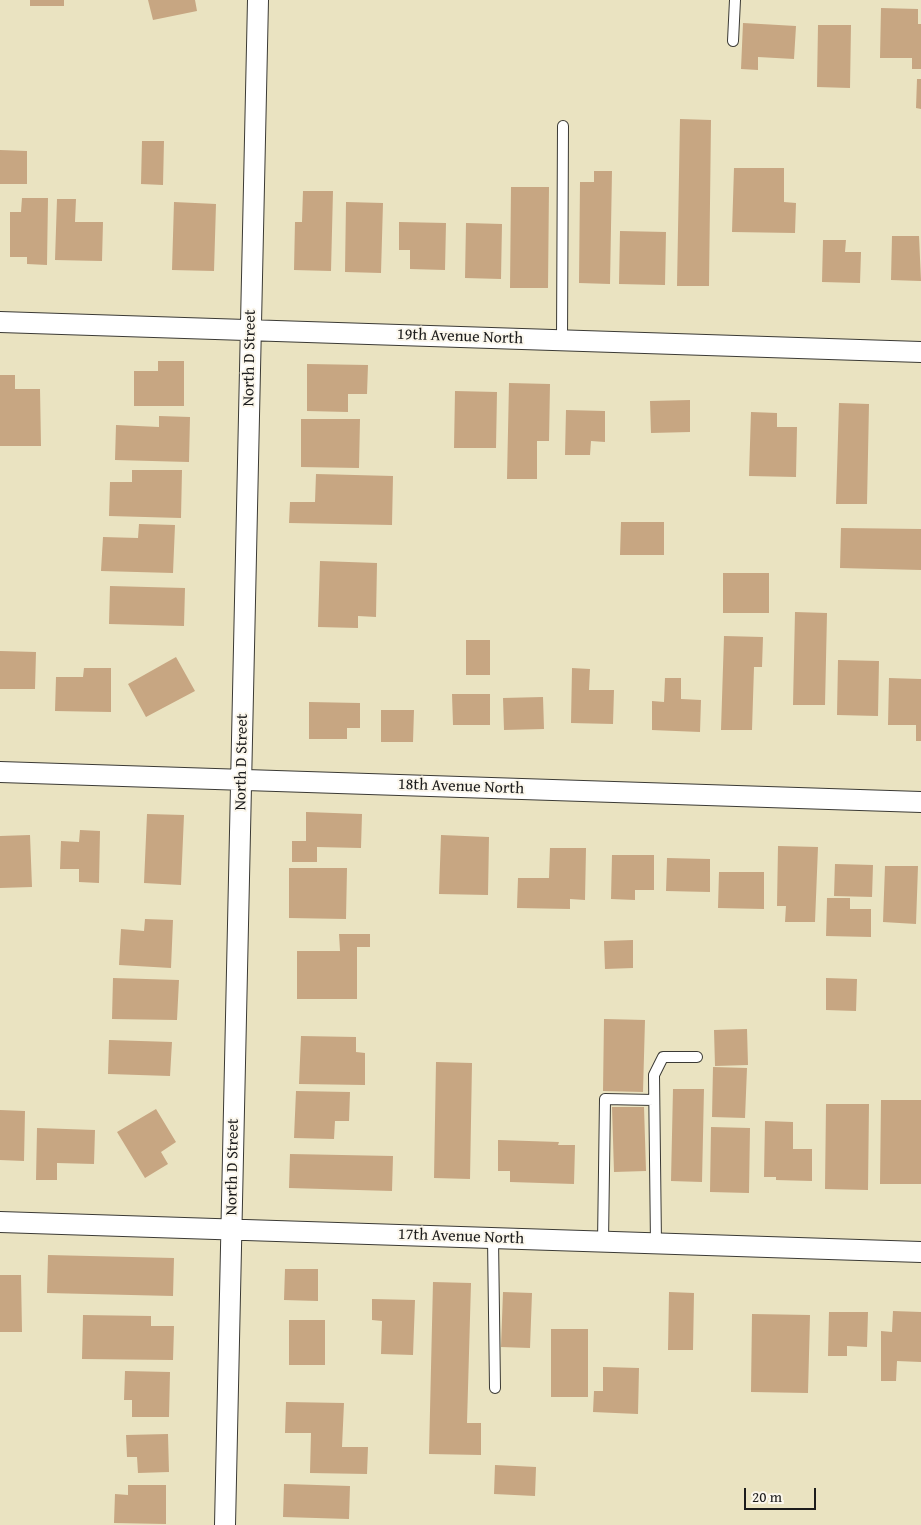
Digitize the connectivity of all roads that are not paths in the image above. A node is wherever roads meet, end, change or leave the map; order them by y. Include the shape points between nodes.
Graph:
1 (258, 0) edge
2 (735, 0) edge
3 (733, 42) dead end
4 (563, 126) dead end
5 (0, 322) edge
6 (251, 330) junction
7 (562, 340) junction
8 (921, 352) edge
9 (0, 772) edge
10 (241, 780) junction
11 (921, 802) edge
12 (697, 1057) dead end
13 (654, 1100) junction
14 (0, 1222) edge
15 (232, 1229) junction
16 (493, 1238) junction
17 (602, 1242) junction
18 (656, 1244) junction
19 (921, 1252) edge
20 (495, 1388) dead end
21 (225, 1525) edge

1 - 6 street, North D Street
2 - 3 lane
4 - 7 lane
5 - 6 street, 19th Avenue North
6 - 7 street, 19th Avenue North
6 - 10 street, North D Street
7 - 8 street, 19th Avenue North
9 - 10 street, 18th Avenue North
10 - 11 street, 18th Avenue North
10 - 15 street, North D Street
12 - 13 lane via 663,1057 654,1075
13 - 17 lane via 605,1099
13 - 18 lane
14 - 15 street, 17th Avenue North
15 - 16 street, 17th Avenue North
15 - 21 street, North D Street
16 - 17 street, 17th Avenue North
16 - 20 lane
17 - 18 street, 17th Avenue North
18 - 19 street, 17th Avenue North

